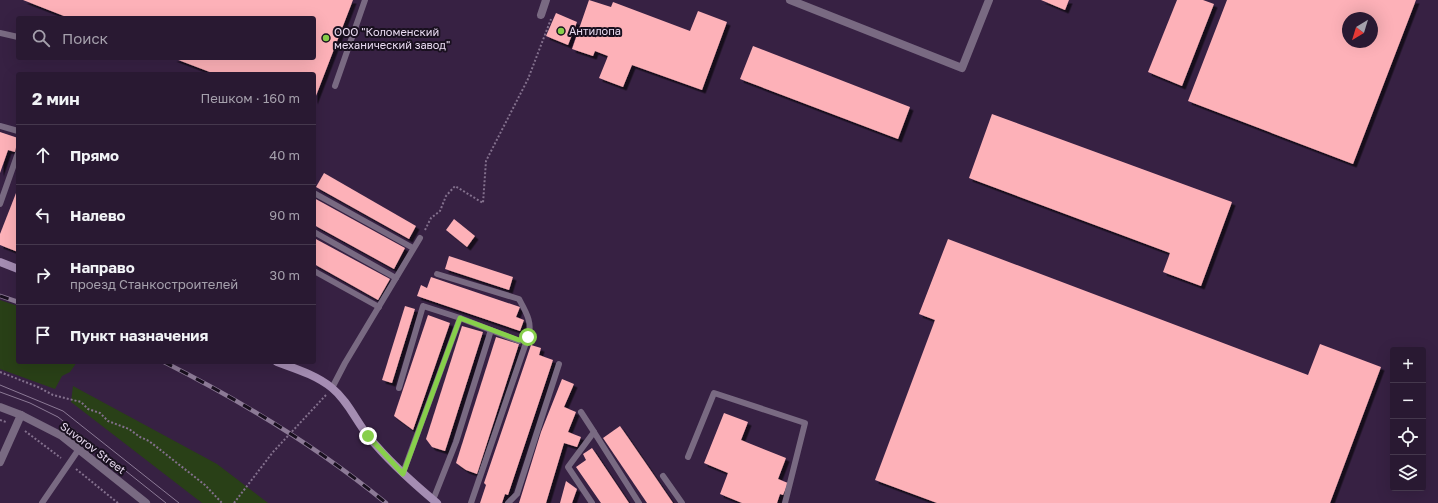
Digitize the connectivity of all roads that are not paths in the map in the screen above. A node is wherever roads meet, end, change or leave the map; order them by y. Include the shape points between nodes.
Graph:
1 (365, 0) edge
2 (546, 0) edge
3 (790, 0) edge
4 (989, 0) edge
5 (542, 15) road end
6 (0, 33) edge
7 (16, 37) edge
8 (335, 86) dead end
9 (0, 126) edge
10 (16, 130) edge
11 (16, 159) edge
12 (316, 194) edge
13 (0, 204) edge
14 (316, 233) edge
15 (420, 238) road end
16 (413, 248) junction
17 (0, 262) edge
18 (16, 268) edge
19 (316, 272) edge
20 (437, 274) dead end
21 (396, 278) junction
22 (379, 307) junction
23 (460, 318) junction
24 (491, 330) junction
25 (528, 337) junction
26 (282, 364) edge
27 (559, 364) dead end
28 (332, 388) junction
29 (399, 388) dead end
30 (0, 407) edge
31 (581, 412) dead end
32 (21, 415) junction
33 (594, 432) junction
34 (79, 449) junction
35 (688, 457) dead end
36 (0, 462) edge
37 (403, 474) junction
38 (663, 476) dead end
39 (435, 501) edge
40 (42, 503) edge
41 (146, 503) edge
42 (471, 503) edge
43 (508, 503) edge
44 (592, 503) edge
45 (639, 503) edge
46 (682, 503) edge
47 (785, 503) edge

1 - 8 lane
2 - 5 street
3 - 4 street via 962,68
6 - 7 lane
9 - 10 lane
11 - 13 lane
12 - 16 lane
14 - 21 lane
15 - 16 lane
16 - 21 lane
17 - 18 main road
19 - 22 lane
20 - 25 lane via 519,299 531,329
21 - 22 lane
22 - 28 lane
23 - 24 lane
23 - 29 lane via 423,306
23 - 37 lane
24 - 25 lane via 519,340
24 - 39 lane
25 - 42 lane
26 - 28 main road via 308,374
27 - 43 lane via 517,494
28 - 37 main road via 368,436
30 - 32 street, Suvorov Street
31 - 33 lane
32 - 34 street, Suvorov Street via 62,436
32 - 36 street
33 - 44 lane via 568,467
33 - 45 lane
34 - 40 lane
34 - 41 street, Suvorov Street
35 - 47 lane via 714,393 805,423
37 - 39 main road
38 - 46 lane

